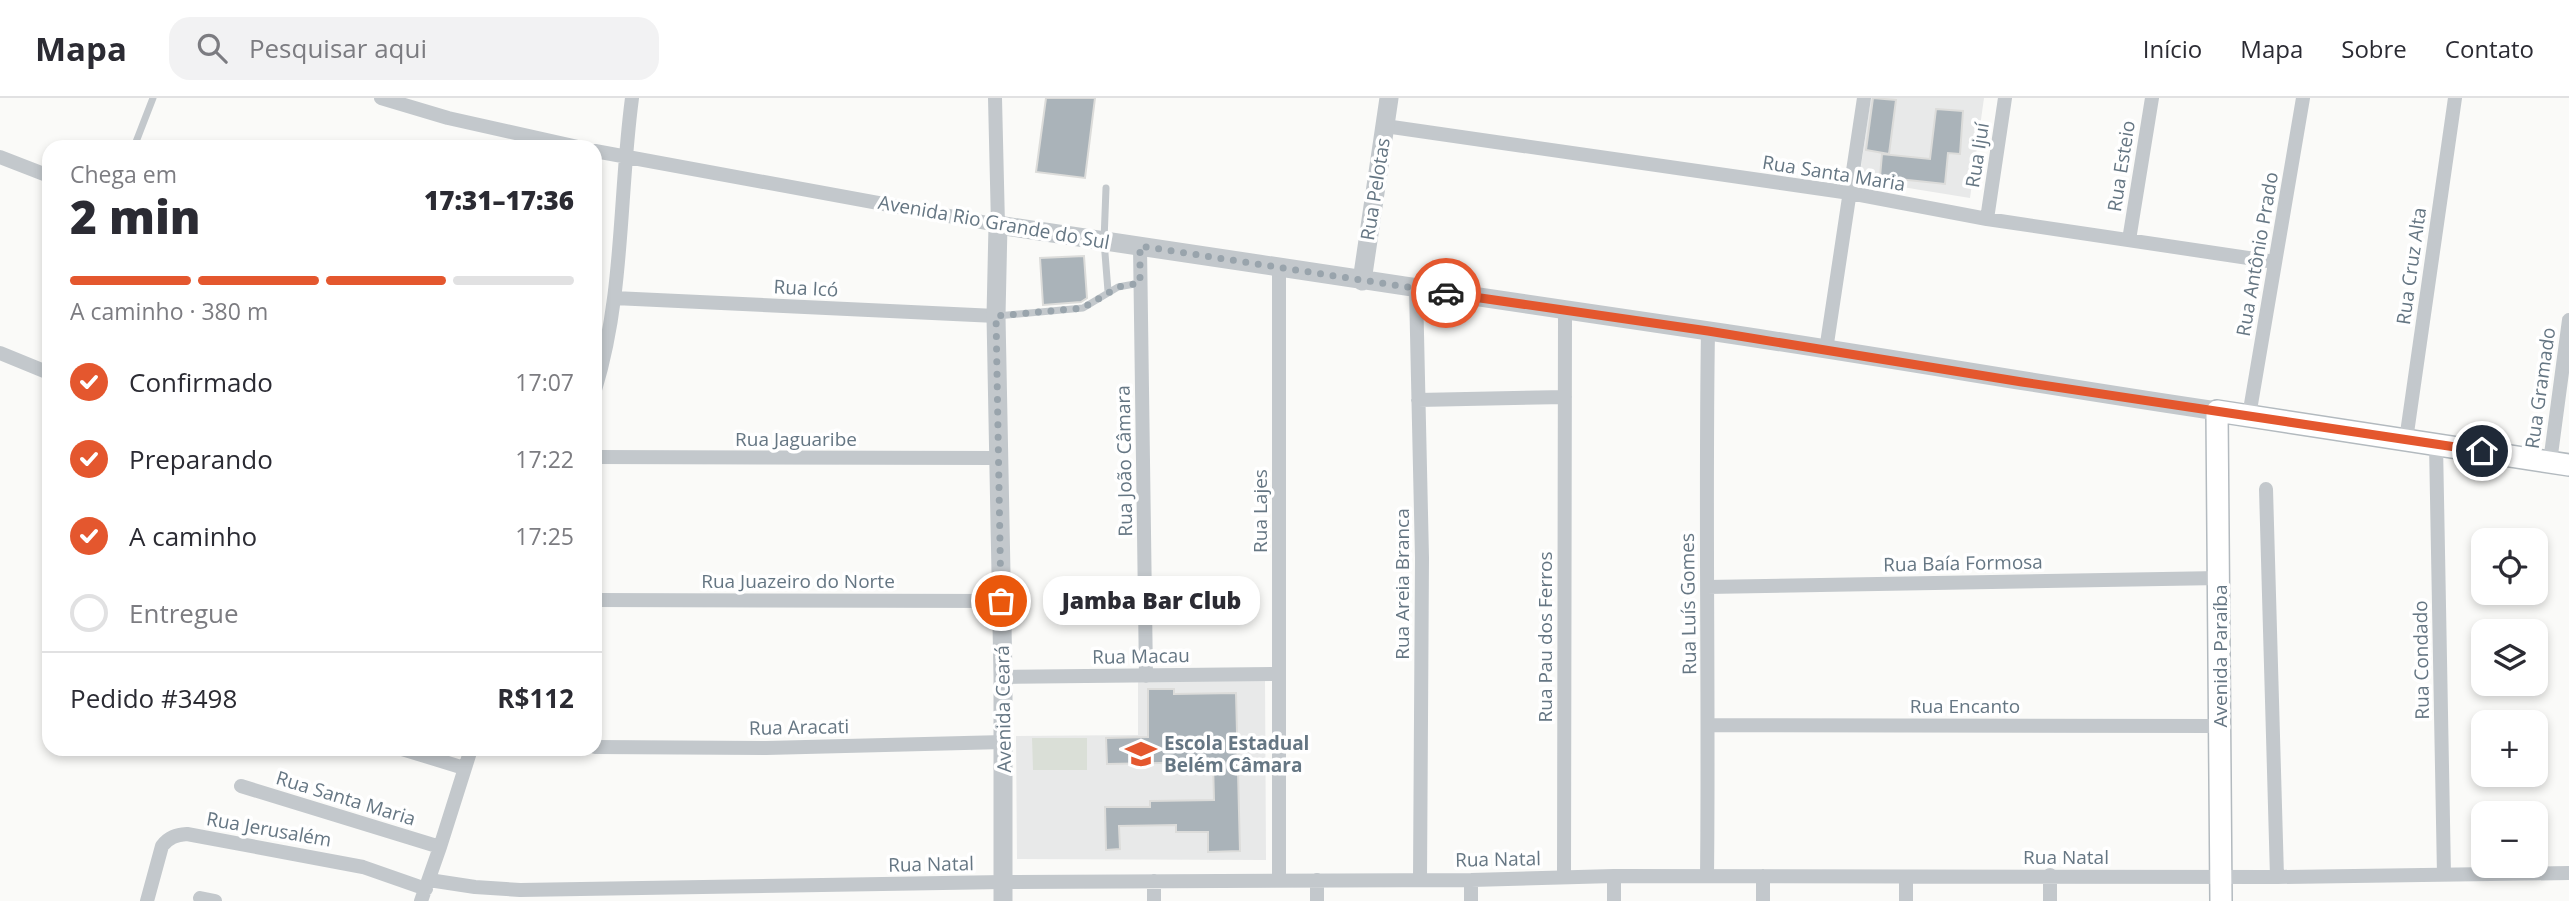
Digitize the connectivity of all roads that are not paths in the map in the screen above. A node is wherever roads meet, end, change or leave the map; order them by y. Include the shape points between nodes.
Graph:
1 (153, 98) edge
2 (381, 98) edge
3 (632, 98) edge
4 (995, 98) edge
5 (1389, 98) edge
6 (1864, 98) edge
7 (2005, 98) edge
8 (2151, 98) edge
9 (2303, 98) edge
10 (2455, 98) edge
11 (1385, 126) junction
12 (137, 140) edge
13 (547, 140) edge
14 (602, 152) edge
15 (0, 157) edge
16 (624, 157) junction
17 (42, 173) edge
18 (1106, 188) dead end
19 (1850, 193) junction
20 (1986, 219) junction
21 (998, 225) junction
22 (2129, 240) junction
23 (1104, 241) junction
24 (1140, 246) junction
25 (2275, 262) junction
26 (1279, 268) junction
27 (1362, 281) junction
28 (1140, 283) junction
29 (1416, 289) junction
30 (1108, 291) junction
31 (614, 298) junction
32 (1566, 311) junction
33 (996, 316) junction
34 (2569, 320) edge
35 (1708, 331) junction
36 (1826, 350) junction
37 (0, 353) edge
38 (602, 364) edge
39 (42, 370) edge
40 (1565, 397) junction
41 (1418, 400) junction
42 (2217, 411) junction
43 (2249, 415) junction
44 (2406, 440) junction
45 (2436, 444) junction
46 (602, 457) edge
47 (998, 458) junction
48 (2559, 463) edge
49 (2266, 489) dead end
50 (2220, 578) junction
51 (1707, 587) junction
52 (602, 600) edge
53 (1001, 601) junction
54 (1279, 674) junction
55 (1146, 676) junction
56 (1003, 677) junction
57 (1709, 724) junction
58 (2221, 726) junction
59 (1003, 742) junction
60 (602, 747) edge
61 (425, 756) edge
62 (468, 756) edge
63 (464, 768) junction
64 (241, 786) dead end
65 (440, 848) junction
66 (2569, 873) edge
67 (2050, 875) junction
68 (2445, 875) junction
69 (1614, 876) junction
70 (1707, 876) junction
71 (1763, 876) junction
72 (1564, 877) junction
73 (1906, 877) junction
74 (2221, 877) junction
75 (2277, 877) junction
76 (1420, 879) junction
77 (1279, 880) junction
78 (1317, 880) junction
79 (1471, 880) junction
80 (1154, 881) junction
81 (425, 890) edge
82 (1003, 892) edge
83 (200, 898) dead end
84 (147, 901) edge
85 (215, 901) edge
86 (1154, 901) edge
87 (1317, 901) edge
88 (1471, 901) edge
89 (1614, 901) edge
90 (1763, 901) edge
91 (1906, 901) edge
92 (2050, 901) edge
93 (2221, 901) edge

1 - 12 lane
2 - 13 street
3 - 16 street
4 - 21 street, Avenida Ceará
5 - 11 street, Rua Pelotas
6 - 19 street
7 - 20 street, Rua Ijuí
8 - 22 street, Rua Esteio
9 - 25 street, Rua Antônio Prado
10 - 44 street, Rua Cruz Alta
11 - 19 street, Rua Santa Maria
11 - 27 street, Rua Pelotas
14 - 16 street, Avenida Rio Grande do Sul
15 - 17 street
16 - 21 street, Avenida Rio Grande do Sul
16 - 31 street
18 - 23 lane
19 - 20 street, Rua Santa Maria
19 - 36 street
20 - 22 street, Rua Santa Maria
21 - 23 street, Avenida Rio Grande do Sul
21 - 33 street, Avenida Ceará
22 - 25 street, Rua Santa Maria
23 - 24 street, Avenida Rio Grande do Sul
23 - 30 lane
24 - 26 street, Avenida Rio Grande do Sul
24 - 28 street, Rua João Câmara
25 - 43 street, Rua Antônio Prado
26 - 27 street, Avenida Rio Grande do Sul
26 - 54 street, Rua Lajes
27 - 29 street, Avenida Rio Grande do Sul
28 - 30 lane
28 - 55 street, Rua João Câmara
29 - 32 street, Avenida Rio Grande do Sul
29 - 41 street, Rua Areia Branca
30 - 33 lane via 1083,308
31 - 33 street, Rua Icó
31 - 38 street
32 - 35 street, Avenida Rio Grande do Sul
32 - 40 street, Rua Pau dos Ferros
33 - 47 street, Avenida Ceará
34 - 48 street, Rua Gramado
35 - 36 street, Avenida Rio Grande do Sul
35 - 51 street, Rua Luís Gomes
36 - 42 street, Avenida Rio Grande do Sul
37 - 39 street
40 - 41 street
40 - 72 street, Rua Pau dos Ferros
41 - 76 street, Rua Areia Branca via 1423,558
42 - 43 main road, Avenida Rio Grande do Sul
42 - 50 main road, Avenida Paraíba
43 - 44 main road, Avenida Rio Grande do Sul
44 - 45 main road, Avenida Rio Grande do Sul
45 - 48 main road, Avenida Rio Grande do Sul
45 - 68 street, Rua Condado
46 - 47 street, Rua Jaguaribe
47 - 53 street, Avenida Ceará
49 - 75 street
50 - 51 street, Rua Baía Formosa
50 - 58 main road, Avenida Paraíba
51 - 57 street, Rua Luís Gomes
52 - 53 street, Rua Juazeiro do Norte
53 - 56 street, Avenida Ceará
54 - 55 street, Rua Macau
54 - 77 street, Rua Lajes
55 - 56 street, Rua Macau
56 - 59 street, Avenida Ceará
57 - 58 street, Rua Encanto
57 - 70 street, Rua Luís Gomes
58 - 74 main road, Avenida Paraíba
59 - 60 street, Rua Aracati
59 - 82 street, Avenida Ceará
61 - 63 street
62 - 63 street
63 - 65 street
64 - 65 street, Rua Santa Maria
65 - 81 street
66 - 68 street, Rua Natal
67 - 73 street, Rua Natal
67 - 74 street, Rua Natal
67 - 92 street
68 - 75 street, Rua Natal
69 - 70 street, Rua Natal
69 - 72 street, Rua Natal
69 - 89 street
70 - 71 street, Rua Natal
71 - 73 street, Rua Natal
71 - 90 street
72 - 79 street, Rua Natal
73 - 91 street
74 - 75 street, Rua Natal
74 - 93 main road, Avenida Paraíba
76 - 78 street, Rua Natal
76 - 79 street, Rua Natal
77 - 78 street, Rua Natal
77 - 80 street, Rua Natal
78 - 87 street
79 - 88 street
80 - 82 street, Rua Natal
80 - 86 street
81 - 82 street, Rua Natal
81 - 84 street, Rua Jerusalém via 363,867 187,834 176,835 162,846
83 - 85 street

